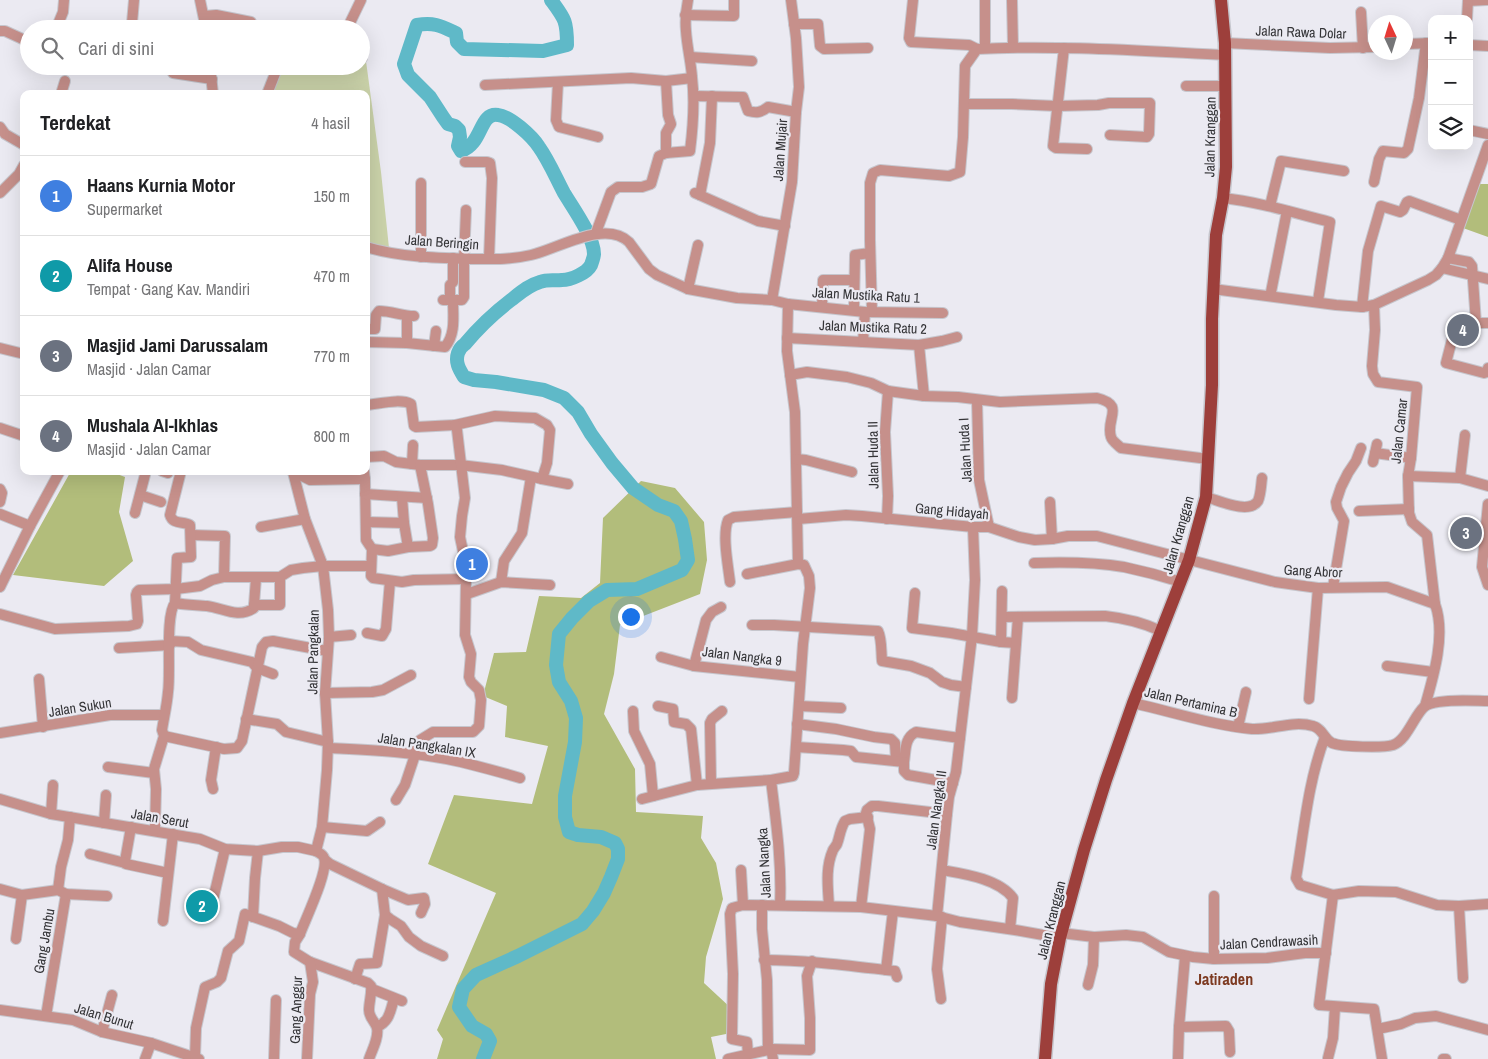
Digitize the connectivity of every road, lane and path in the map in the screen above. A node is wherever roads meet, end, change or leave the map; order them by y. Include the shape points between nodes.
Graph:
1 (64, 0) edge
2 (134, 0) edge
3 (200, 0) edge
4 (362, 0) edge
5 (688, 0) edge
6 (734, 0) edge
7 (791, 0) edge
8 (914, 0) edge
9 (986, 0) edge
10 (1012, 0) edge
11 (1221, 0) edge
12 (1468, 0) edge
13 (1487, 0) edge
14 (1361, 12) dead end
15 (686, 15) junction
16 (1468, 15) edge
17 (204, 16) junction
18 (60, 20) edge
19 (132, 20) edge
20 (205, 20) edge
21 (240, 20) edge
22 (352, 20) edge
23 (794, 24) junction
24 (0, 31) edge
25 (20, 38) edge
26 (1428, 43) edge
27 (1413, 44) edge
28 (1473, 46) edge
29 (1488, 46) edge
30 (1013, 47) junction
31 (868, 48) dead end
32 (981, 48) junction
33 (1064, 48) junction
34 (1363, 48) junction
35 (1368, 48) edge
36 (1428, 48) edge
37 (1225, 49) junction
38 (690, 56) junction
39 (752, 61) dead end
40 (186, 75) edge
41 (211, 75) edge
42 (274, 75) edge
43 (692, 78) junction
44 (212, 79) junction
45 (65, 81) dead end
46 (666, 81) junction
47 (558, 82) junction
48 (485, 85) dead end
49 (1186, 86) dead end
50 (1226, 86) junction
51 (62, 90) edge
52 (213, 90) edge
53 (269, 90) edge
54 (694, 96) junction
55 (712, 96) junction
56 (964, 104) junction
57 (1057, 106) junction
58 (796, 112) junction
59 (0, 127) edge
60 (1473, 131) edge
61 (1488, 134) edge
62 (1110, 135) dead end
63 (598, 137) dead end
64 (20, 143) edge
65 (1488, 145) edge
66 (1088, 149) dead end
67 (666, 153) junction
68 (1486, 157) edge
69 (465, 162) dead end
70 (1344, 171) dead end
71 (20, 172) edge
72 (1374, 182) dead end
73 (421, 183) dead end
74 (0, 193) edge
75 (1223, 198) junction
76 (1270, 206) junction
77 (466, 210) dead end
78 (1287, 211) junction
79 (1462, 220) junction
80 (785, 226) junction
81 (596, 234) junction
82 (698, 245) dead end
83 (370, 248) edge
84 (870, 253) junction
85 (420, 257) junction
86 (453, 258) junction
87 (1448, 258) junction
88 (464, 259) junction
89 (488, 259) junction
90 (1442, 268) junction
91 (1473, 276) junction
92 (854, 280) junction
93 (1488, 280) edge
94 (688, 289) junction
95 (1213, 289) junction
96 (1271, 292) dead end
97 (449, 300) junction
98 (772, 300) junction
99 (1318, 300) dead end
100 (788, 304) junction
101 (1374, 305) junction
102 (822, 307) junction
103 (1362, 307) junction
104 (864, 311) junction
105 (943, 312) dead end
106 (1476, 323) junction
107 (1488, 323) edge
108 (370, 329) edge
109 (436, 331) dead end
110 (957, 337) dead end
111 (787, 338) junction
112 (370, 342) edge
113 (863, 342) junction
114 (407, 343) junction
115 (918, 345) junction
116 (434, 346) junction
117 (1, 348) edge
118 (20, 353) edge
119 (1488, 368) edge
120 (790, 375) junction
121 (888, 391) junction
122 (924, 396) junction
123 (977, 400) junction
124 (370, 404) edge
125 (455, 425) junction
126 (0, 428) edge
127 (20, 434) edge
128 (1465, 435) dead end
129 (413, 445) dead end
130 (1361, 448) dead end
131 (1375, 453) dead end
132 (370, 456) edge
133 (1411, 458) junction
134 (796, 459) junction
135 (1208, 459) junction
136 (416, 465) junction
137 (460, 465) junction
138 (852, 472) dead end
139 (58, 475) edge
140 (145, 475) edge
141 (180, 475) edge
142 (293, 475) edge
143 (300, 475) edge
144 (364, 475) edge
145 (1408, 476) junction
146 (536, 478) junction
147 (1262, 478) dead end
148 (1460, 478) junction
149 (568, 484) dead end
150 (1488, 486) edge
151 (0, 489) edge
152 (365, 494) junction
153 (140, 495) junction
154 (402, 497) junction
155 (1206, 498) junction
156 (428, 501) junction
157 (0, 502) edge
158 (161, 502) dead end
159 (1050, 502) dead end
160 (1488, 504) edge
161 (1359, 511) dead end
162 (135, 513) dead end
163 (1410, 513) junction
164 (0, 514) edge
165 (798, 515) junction
166 (305, 519) junction
167 (887, 519) junction
168 (366, 522) junction
169 (404, 523) junction
170 (30, 526) junction
171 (261, 526) dead end
172 (973, 527) junction
173 (989, 527) junction
174 (191, 535) junction
175 (1052, 540) junction
176 (408, 547) junction
177 (372, 549) junction
178 (1189, 560) junction
179 (1034, 563) dead end
180 (798, 564) junction
181 (322, 566) junction
182 (371, 566) junction
183 (1485, 568) edge
184 (747, 574) dead end
185 (224, 577) junction
186 (280, 577) junction
187 (256, 578) junction
188 (466, 580) junction
189 (390, 581) junction
190 (501, 582) junction
191 (730, 582) dead end
192 (1181, 582) junction
193 (550, 585) dead end
194 (1488, 585) edge
195 (0, 587) edge
196 (1333, 587) junction
197 (1318, 588) junction
198 (176, 589) junction
199 (1002, 591) dead end
200 (915, 593) dead end
201 (467, 594) junction
202 (175, 603) junction
203 (1435, 604) junction
204 (254, 605) junction
205 (721, 606) dead end
206 (0, 614) edge
207 (1002, 618) junction
208 (1018, 618) junction
209 (752, 625) dead end
210 (804, 626) junction
211 (1161, 631) junction
212 (367, 633) dead end
213 (351, 634) dead end
214 (972, 636) junction
215 (329, 638) junction
216 (1001, 642) junction
217 (170, 643) junction
218 (1016, 643) junction
219 (119, 648) dead end
220 (327, 651) junction
221 (661, 657) dead end
222 (694, 666) junction
223 (1388, 666) dead end
224 (257, 668) junction
225 (1433, 672) junction
226 (273, 674) dead end
227 (411, 675) dead end
228 (800, 677) junction
229 (40, 679) dead end
230 (966, 687) junction
231 (1246, 692) dead end
232 (325, 693) junction
233 (1012, 698) dead end
234 (1310, 699) dead end
235 (1488, 701) edge
236 (1133, 703) junction
237 (658, 706) dead end
238 (799, 706) junction
239 (1425, 706) junction
240 (841, 708) dead end
241 (633, 710) dead end
242 (722, 711) dead end
243 (164, 715) junction
244 (246, 719) junction
245 (797, 724) junction
246 (43, 726) junction
247 (1238, 727) junction
248 (0, 733) edge
249 (164, 736) junction
250 (1326, 737) junction
251 (960, 738) junction
252 (328, 745) junction
253 (796, 747) junction
254 (216, 748) junction
255 (414, 754) junction
256 (899, 761) junction
257 (108, 767) dead end
258 (154, 773) junction
259 (520, 778) dead end
260 (771, 780) junction
261 (711, 783) junction
262 (953, 783) junction
263 (53, 784) dead end
264 (697, 785) junction
265 (213, 789) dead end
266 (106, 795) dead end
267 (653, 796) junction
268 (0, 799) edge
269 (642, 799) dead end
270 (396, 800) dead end
271 (51, 814) junction
272 (947, 814) junction
273 (70, 817) junction
274 (868, 817) junction
275 (380, 822) dead end
276 (104, 823) junction
277 (131, 827) junction
278 (322, 827) junction
279 (155, 830) junction
280 (173, 834) junction
281 (225, 849) junction
282 (258, 851) junction
283 (316, 851) junction
284 (90, 854) dead end
285 (325, 860) junction
286 (125, 863) junction
287 (741, 870) dead end
288 (942, 870) junction
289 (168, 873) junction
290 (0, 889) edge
291 (382, 889) junction
292 (62, 892) junction
293 (22, 895) junction
294 (1333, 895) junction
295 (107, 896) dead end
296 (1214, 896) dead end
297 (212, 904) dead end
298 (1488, 904) edge
299 (743, 905) junction
300 (762, 905) junction
301 (780, 905) junction
302 (829, 906) junction
303 (1459, 906) junction
304 (861, 907) junction
305 (892, 911) junction
306 (420, 913) dead end
307 (386, 915) junction
308 (253, 917) junction
309 (940, 917) junction
310 (163, 921) dead end
311 (1010, 929) junction
312 (300, 934) junction
313 (1060, 936) junction
314 (1094, 937) junction
315 (16, 939) dead end
316 (1326, 953) junction
317 (443, 956) dead end
318 (1185, 957) junction
319 (1214, 959) junction
320 (764, 960) junction
321 (812, 961) junction
322 (310, 962) junction
323 (886, 970) junction
324 (897, 977) dead end
325 (1463, 978) dead end
326 (355, 979) junction
327 (1088, 985) dead end
328 (372, 989) junction
329 (112, 995) dead end
330 (941, 999) dead end
331 (276, 1000) dead end
332 (1335, 1006) junction
333 (0, 1010) edge
334 (46, 1016) junction
335 (377, 1027) junction
336 (1179, 1027) junction
337 (1378, 1029) junction
338 (1488, 1030) edge
339 (102, 1032) junction
340 (151, 1044) junction
341 (1230, 1052) dead end
342 (770, 1053) edge
343 (748, 1054) junction
344 (197, 1058) edge
345 (1328, 1058) edge
346 (145, 1059) edge
347 (274, 1059) edge
348 (307, 1059) edge
349 (369, 1059) edge
350 (728, 1059) edge
351 (1045, 1059) edge
352 (1178, 1059) edge
353 (1382, 1059) edge

1 - 18 street
2 - 19 street
3 - 17 street
4 - 22 street
5 - 15 street
6 - 15 street via 734,16
7 - 23 street, Jalan Mujair
8 - 32 street, Jalan Rawa Dolar via 911,42
9 - 32 street
10 - 30 street
11 - 37 main road, Jalan Kranggan
12 - 13 street
12 - 16 street
14 - 34 street
15 - 38 street
17 - 20 street
17 - 21 street
23 - 31 street via 818,24 820,46 824,49
23 - 58 street, Jalan Mujair via 799,87
24 - 25 street
26 - 27 street
28 - 29 street
30 - 32 street, Jalan Rawa Dolar
30 - 33 street, Jalan Rawa Dolar
32 - 56 street via 965,66
33 - 37 street, Jalan Rawa Dolar
33 - 57 street
34 - 35 street, Jalan Rawa Dolar
34 - 37 street, Jalan Rawa Dolar
36 - 72 street via 1408,149 1404,154 1383,151
37 - 50 main road, Jalan Kranggan
38 - 39 street
38 - 43 street
40 - 44 street
41 - 44 street
42 - 53 street
43 - 46 street
43 - 54 street
44 - 52 street
45 - 51 street
46 - 47 street via 631,78
46 - 67 street via 671,124 666,133
47 - 48 street
47 - 63 street via 556,120 559,127
49 - 50 street
50 - 75 main road, Jalan Kranggan
54 - 55 street
54 - 67 street via 690,151
55 - 58 street via 743,97 748,111 757,113 768,107
55 - 80 street via 710,144 697,194 758,221
56 - 57 street
56 - 84 street via 960,172 949,176 880,170 873,173 870,183
57 - 62 street via 1150,102 1147,137
57 - 66 street via 1054,148
58 - 80 street, Jalan Mujair via 792,182
59 - 64 street
60 - 61 street
65 - 68 street
67 - 81 street via 659,156 651,184 618,187 611,192
68 - 79 street via 1481,181
69 - 89 street via 490,163
70 - 76 street via 1282,161
71 - 74 street
73 - 85 street
75 - 76 street
75 - 95 main road, Jalan Kranggan via 1216,235
76 - 78 street
77 - 88 street
78 - 96 street
78 - 99 street via 1330,222
79 - 87 street
79 - 103 street via 1409,201 1400,212 1381,206 1368,251
80 - 98 street, Jalan Mujair
81 - 89 street, Jalan Beringin via 516,258
81 - 94 street, Jalan Mustika Ratu 1 via 612,233 626,239 649,269
82 - 94 street
83 - 85 street, Jalan Beringin
84 - 92 street via 855,256
84 - 104 street
85 - 86 street, Jalan Beringin
86 - 88 street, Jalan Beringin
86 - 97 street
87 - 90 street
87 - 91 street via 1469,262
88 - 89 street, Jalan Beringin
88 - 97 street via 464,298
90 - 91 street
90 - 101 street via 1428,280
91 - 93 street
91 - 106 street
92 - 102 street via 823,280
92 - 104 street
94 - 98 street, Jalan Mustika Ratu 1 via 736,298
95 - 103 street
95 - 135 main road, Jalan Kranggan
97 - 116 street via 450,339 445,347
98 - 100 street, Jalan Mustika Ratu 1
100 - 102 street, Jalan Mustika Ratu 1
100 - 111 street
101 - 103 street
101 - 133 street, Jalan Camar via 1373,374 1378,382 1417,387
102 - 104 street, Jalan Mustika Ratu 1
104 - 105 street, Jalan Mustika Ratu 1
104 - 113 street
106 - 107 street
106 - 119 street via 1458,324 1446,363 1484,373
108 - 114 street via 375,329 379,311 411,316
109 - 116 street
110 - 115 street, Jalan Mustika Ratu 2
111 - 113 street, Jalan Mustika Ratu 2
111 - 120 street
112 - 114 street
113 - 115 street, Jalan Mustika Ratu 2
114 - 116 street
115 - 122 street
117 - 118 street
120 - 121 street via 807,372 847,377
120 - 134 street
121 - 122 street
121 - 167 street, Jalan Huda II via 885,432
122 - 123 street
123 - 135 street via 1105,400 1113,410 1111,438 1122,448
123 - 173 street, Jalan Huda I via 979,480
124 - 125 street via 405,401 411,404 416,427
125 - 137 street
125 - 146 street via 495,416 535,418 547,425 550,430 547,463
126 - 127 street
128 - 148 street
129 - 136 street
130 - 196 street via 1336,502 1344,521
131 - 133 street
132 - 136 street via 384,456 396,462
133 - 145 street, Jalan Camar
134 - 138 street
134 - 165 street
135 - 155 main road, Jalan Kranggan
136 - 137 street
136 - 156 street
137 - 146 street
137 - 188 street via 465,498 460,537
139 - 170 street
140 - 153 street
141 - 174 street via 170,517 190,525
142 - 166 street, Jalan Pangkalan
143 - 144 street via 310,480
144 - 152 street
145 - 148 street, Jalan Camar
145 - 163 street, Jalan Camar
146 - 149 street
146 - 190 street via 522,533 504,561
147 - 155 street via 1258,500 1248,507
148 - 150 street, Jalan Camar
151 - 157 street
152 - 154 street
152 - 168 street
153 - 158 street
153 - 162 street
154 - 156 street
154 - 169 street
155 - 178 main road, Jalan Kranggan
156 - 176 street via 432,545
159 - 175 street
160 - 183 street
161 - 163 street via 1409,509
163 - 203 street via 1412,522 1427,535
164 - 170 street
165 - 167 street, Gang Hidayah
165 - 180 street
165 - 191 street, Gang Hidayah via 734,517 728,520
166 - 171 street
166 - 181 street, Jalan Pangkalan
167 - 172 street, Gang Hidayah
168 - 169 street
168 - 177 street via 366,540
169 - 176 street
170 - 195 street
172 - 173 street, Gang Hidayah
172 - 214 street, Jalan Nangka II
173 - 175 street, Gang Hidayah via 1019,537
174 - 185 street via 225,536
174 - 198 street via 191,557 177,558
175 - 178 street, Gang Hidayah via 1068,536 1097,536
176 - 177 street via 388,551
177 - 182 street
178 - 192 main road, Jalan Kranggan
178 - 197 street, Gang Abror via 1275,582
179 - 192 street via 1124,567
180 - 184 street
180 - 210 street via 804,565 809,576
181 - 182 street
181 - 186 street via 291,570
181 - 215 street, Jalan Pangkalan
182 - 189 street via 373,578
183 - 194 street
185 - 187 street
185 - 198 street via 200,586
186 - 187 street
186 - 204 street via 280,606
187 - 204 street
188 - 189 street
188 - 201 street
189 - 212 street via 386,629 382,636
190 - 193 street
190 - 201 street
192 - 211 main road, Jalan Kranggan
196 - 197 street, Gang Abror
196 - 203 street, Gang Abror via 1387,587
197 - 234 street
198 - 202 street
198 - 206 street via 137,592 138,621 129,626 55,628
199 - 207 street
200 - 214 street via 912,628
201 - 255 street via 465,635 471,654 469,677 482,700 479,726 473,732 433,732 420,740
202 - 204 street via 240,613 254,608
202 - 217 street
203 - 225 street, Jalan Pertamina B via 1440,631
205 - 222 street, Jalan Nangka 9 via 706,620
207 - 208 street
207 - 216 street
208 - 211 street via 1105,616
208 - 218 street
209 - 210 street
210 - 228 street
210 - 230 street via 878,631 882,661 911,666 942,682
211 - 236 main road, Jalan Kranggan
213 - 215 street
214 - 216 street
214 - 230 street, Jalan Nangka II
215 - 220 street, Jalan Pangkalan
216 - 218 street
217 - 219 street
217 - 224 street via 188,642 201,650 252,662
217 - 243 street
218 - 233 street
220 - 224 street via 266,642
220 - 232 street, Jalan Pangkalan
221 - 222 street
222 - 228 street, Jalan Nangka 9
223 - 225 street
224 - 226 street
224 - 244 street
225 - 239 street, Jalan Pertamina B
227 - 232 street via 383,690
228 - 238 street
229 - 246 street
230 - 251 street, Jalan Nangka II
231 - 247 street
232 - 252 street, Jalan Pangkalan
235 - 239 street via 1445,701
236 - 247 street, Jalan Pertamina B
236 - 313 main road, Jalan Kranggan via 1084,850
237 - 264 street via 673,709 674,722 686,724 691,729
238 - 240 street
238 - 245 street
239 - 250 street, Jalan Pertamina B via 1393,745 1355,747 1332,743
241 - 267 street via 634,731 650,764
242 - 261 street via 710,724
243 - 246 street, Jalan Sukun via 110,715
243 - 249 street
244 - 252 street, Jalan Pangkalan IX via 277,724 286,732
244 - 254 street via 242,742 237,748
245 - 253 street
245 - 256 street via 891,739
246 - 248 street, Jalan Sukun
247 - 250 street, Jalan Pertamina B via 1264,729 1306,725 1318,728
249 - 254 street
249 - 258 street
250 - 294 street via 1308,804 1296,878 1300,885
251 - 256 street via 916,732 909,738
251 - 262 street, Jalan Nangka II
252 - 255 street, Jalan Pangkalan IX
252 - 278 street, Jalan Pangkalan
253 - 256 street via 851,751 856,757
253 - 260 street via 793,776
254 - 265 street via 211,780
255 - 259 street, Jalan Pangkalan IX
255 - 270 street via 405,785
256 - 262 street via 908,775
257 - 258 street
258 - 279 street
260 - 261 street
260 - 301 street, Jalan Nangka via 779,848
261 - 264 street
262 - 272 street, Jalan Nangka II
263 - 271 street
264 - 267 street
266 - 276 street
267 - 269 street
268 - 271 street, Jalan Serut
271 - 273 street, Jalan Serut
272 - 274 street via 872,806 867,810
272 - 288 street, Jalan Nangka II
273 - 276 street, Jalan Serut
273 - 292 street, Gang Jambu via 61,867
274 - 302 street via 844,821 838,834 828,870
274 - 304 street via 870,829
275 - 278 street via 367,831
276 - 277 street, Jalan Serut
277 - 279 street, Jalan Serut
277 - 286 street
278 - 283 street, Jalan Pangkalan
279 - 280 street, Jalan Serut
280 - 281 street, Jalan Serut via 200,839
280 - 289 street
281 - 282 street, Jalan Serut
281 - 297 street
282 - 283 street, Jalan Serut via 298,847
282 - 308 street
283 - 285 street
284 - 286 street
285 - 291 street
285 - 312 street via 323,875
286 - 289 street
287 - 299 street
288 - 309 street, Jalan Nangka II
288 - 311 street via 986,879 1010,894 1013,898
289 - 310 street
290 - 293 street
291 - 306 street via 408,900 424,898 425,904
291 - 307 street
292 - 293 street
292 - 295 street
292 - 334 street, Gang Jambu
293 - 315 street
294 - 303 street via 1359,891 1396,892 1436,905
294 - 316 street
296 - 319 street
298 - 303 street
299 - 300 street
299 - 343 street via 732,908 730,914 734,974 732,1040 747,1042
300 - 301 street
300 - 320 street
301 - 302 street, Jalan Nangka
302 - 304 street, Jalan Nangka
303 - 325 street
304 - 305 street, Jalan Nangka
305 - 309 street, Jalan Nangka
305 - 323 street
307 - 317 street via 421,946
307 - 326 street via 377,963 360,964
308 - 312 street
308 - 344 street via 245,914 239,941 228,951 220,978 205,987 196,1028
309 - 311 street, Jalan Nangka
309 - 330 street, Jalan Nangka II via 937,969
311 - 313 street, Jalan Nangka
312 - 322 street via 294,952
313 - 314 street, Jalan Cendrawasih
313 - 351 main road, Jalan Kranggan via 1050,984
314 - 318 street, Jalan Cendrawasih via 1143,936 1169,952
314 - 327 street
316 - 319 street, Jalan Cendrawasih
316 - 332 street, Jalan Cendrawasih via 1319,1003 1321,1006
318 - 319 street, Jalan Cendrawasih
318 - 336 street
320 - 321 street
320 - 342 street
321 - 323 street
321 - 342 street via 807,976 810,1050
322 - 326 street
322 - 348 street, Gang Anggur via 313,982
323 - 324 street via 895,971
326 - 328 street via 368,983
328 - 335 street via 369,1010
328 - 335 street via 398,1000 388,1020
329 - 339 street
331 - 347 street
332 - 337 street via 1374,1009
332 - 345 street
333 - 334 street, Jalan Bunut
334 - 339 street, Jalan Bunut via 73,1020
335 - 349 street
336 - 341 street via 1226,1026
336 - 352 street
337 - 338 street via 1415,1018 1436,1016
337 - 353 street
339 - 340 street, Jalan Bunut
340 - 344 street, Jalan Bunut
340 - 346 street
342 - 343 street
343 - 350 street

